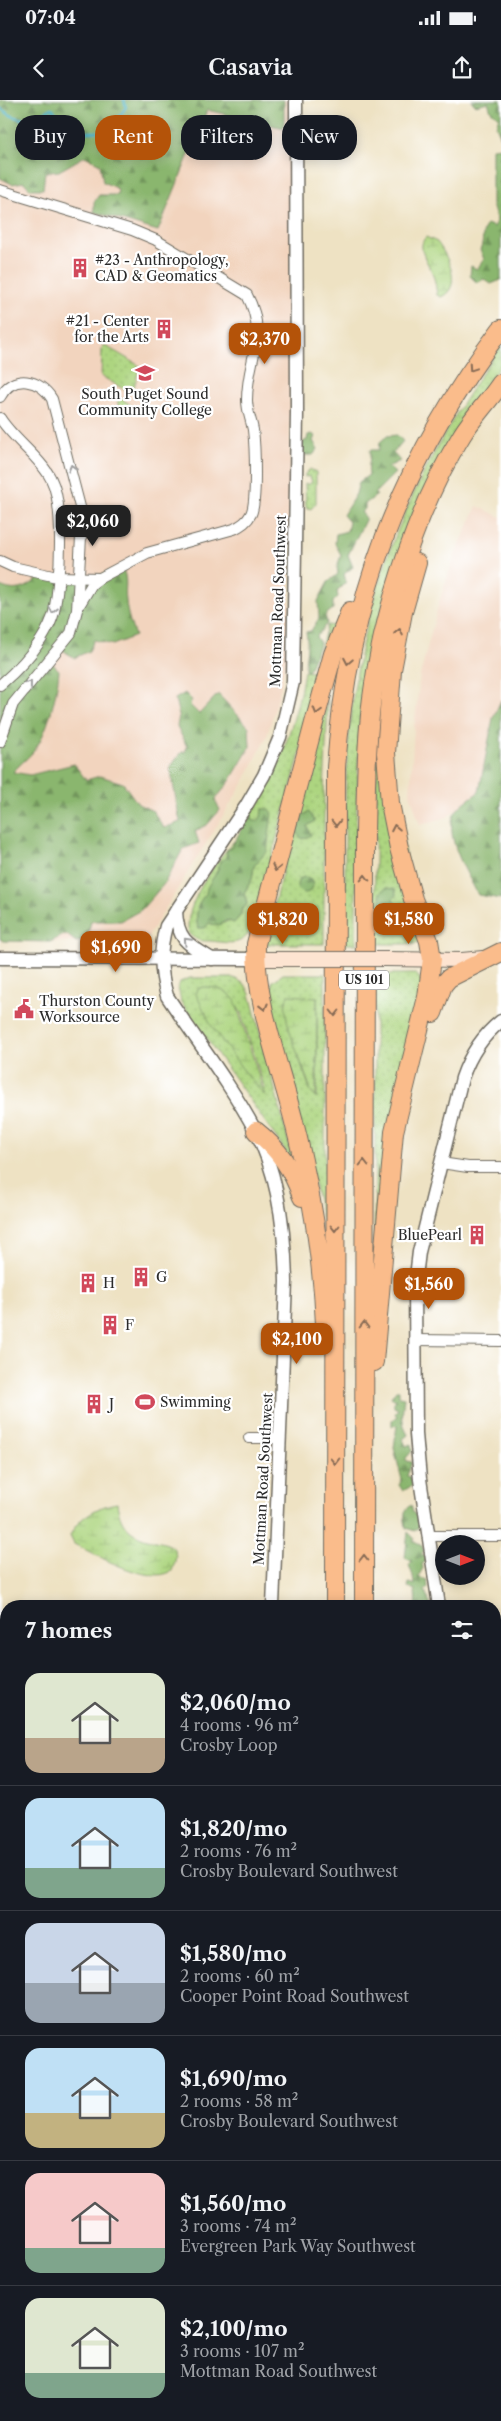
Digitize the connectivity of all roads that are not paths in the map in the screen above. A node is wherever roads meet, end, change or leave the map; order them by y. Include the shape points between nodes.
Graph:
1 (296, 100) edge
2 (0, 190) edge
3 (501, 329) edge
4 (501, 383) edge
5 (0, 397) edge
6 (0, 418) edge
7 (449, 459) junction
8 (397, 503) junction
9 (0, 561) edge
10 (57, 577) junction
11 (79, 578) junction
12 (100, 578) junction
13 (77, 610) junction
14 (0, 685) edge
15 (0, 742) edge
16 (176, 911) junction
17 (501, 952) edge
18 (0, 958) edge
19 (256, 959) junction
20 (432, 959) junction
21 (161, 960) junction
22 (214, 960) junction
23 (501, 1021) edge
24 (256, 1131) junction
25 (441, 1163) junction
26 (501, 1167) edge
27 (380, 1285) junction
28 (322, 1286) junction
29 (416, 1340) junction
30 (501, 1341) edge
31 (364, 1430) junction
32 (335, 1431) junction
33 (249, 1438) dead end
34 (280, 1438) junction
35 (429, 1536) junction
36 (501, 1536) edge
37 (273, 1600) edge
38 (335, 1600) edge
39 (364, 1600) edge
40 (438, 1600) edge

1 - 16 street, Mottman Road Southwest via 297,419 293,682 280,737 264,775
2 - 12 street via 156,240 232,284 247,295 255,310 257,343 247,400 254,445 251,513 244,523 235,528 146,553
3 -> 8 highway, US 101 via 444,412
4 - 7 highway, US 101 via 463,434
11 -> 5 street via 80,507 52,399 47,390 25,380 12,384
6 - 10 street via 51,478 57,495 59,518
20 -> 7 highway via 430,941 411,890 394,825 388,779 387,725 392,670 403,612
31 -> 7 highway, US 101 via 365,835 371,703 391,603 415,534
8 -> 19 highway via 377,542 334,654 256,941
8 -> 32 highway, US 101 via 361,606 338,733
9 - 10 street
10 - 11 street
10 -> 14 street via 53,613 41,640 20,667
11 - 12 street
11 - 13 street
12 - 13 street via 86,593
15 -> 13 street via 14,704 71,633
16 - 21 street, Mottman Road Southwest via 161,942
22 -> 16 street via 183,939 176,925
17 - 20 main road via 476,960
17 - 27 highway via 455,973 443,985 408,1107
18 - 21 street
19 - 20 main road, bridge
19 - 22 street
19 -> 28 highway via 256,976 300,1145 313,1209
20 - 27 highway via 427,997 394,1132
21 - 22 street
21 - 24 street, Mottman Road Southwest via 167,996
23 - 25 street via 480,1042 467,1063
24 - 28 highway via 280,1154 297,1181
24 - 34 street, Mottman Road Southwest via 277,1197 285,1248
25 - 26 street
25 - 29 street via 419,1252 415,1285
27 - 31 highway via 372,1388
28 - 32 highway
29 - 30 street
29 - 35 street via 416,1434
39 -> 31 highway, US 101
32 -> 38 highway, US 101
33 - 34 street
34 - 37 street, Mottman Road Southwest
35 - 36 street
35 - 40 street

